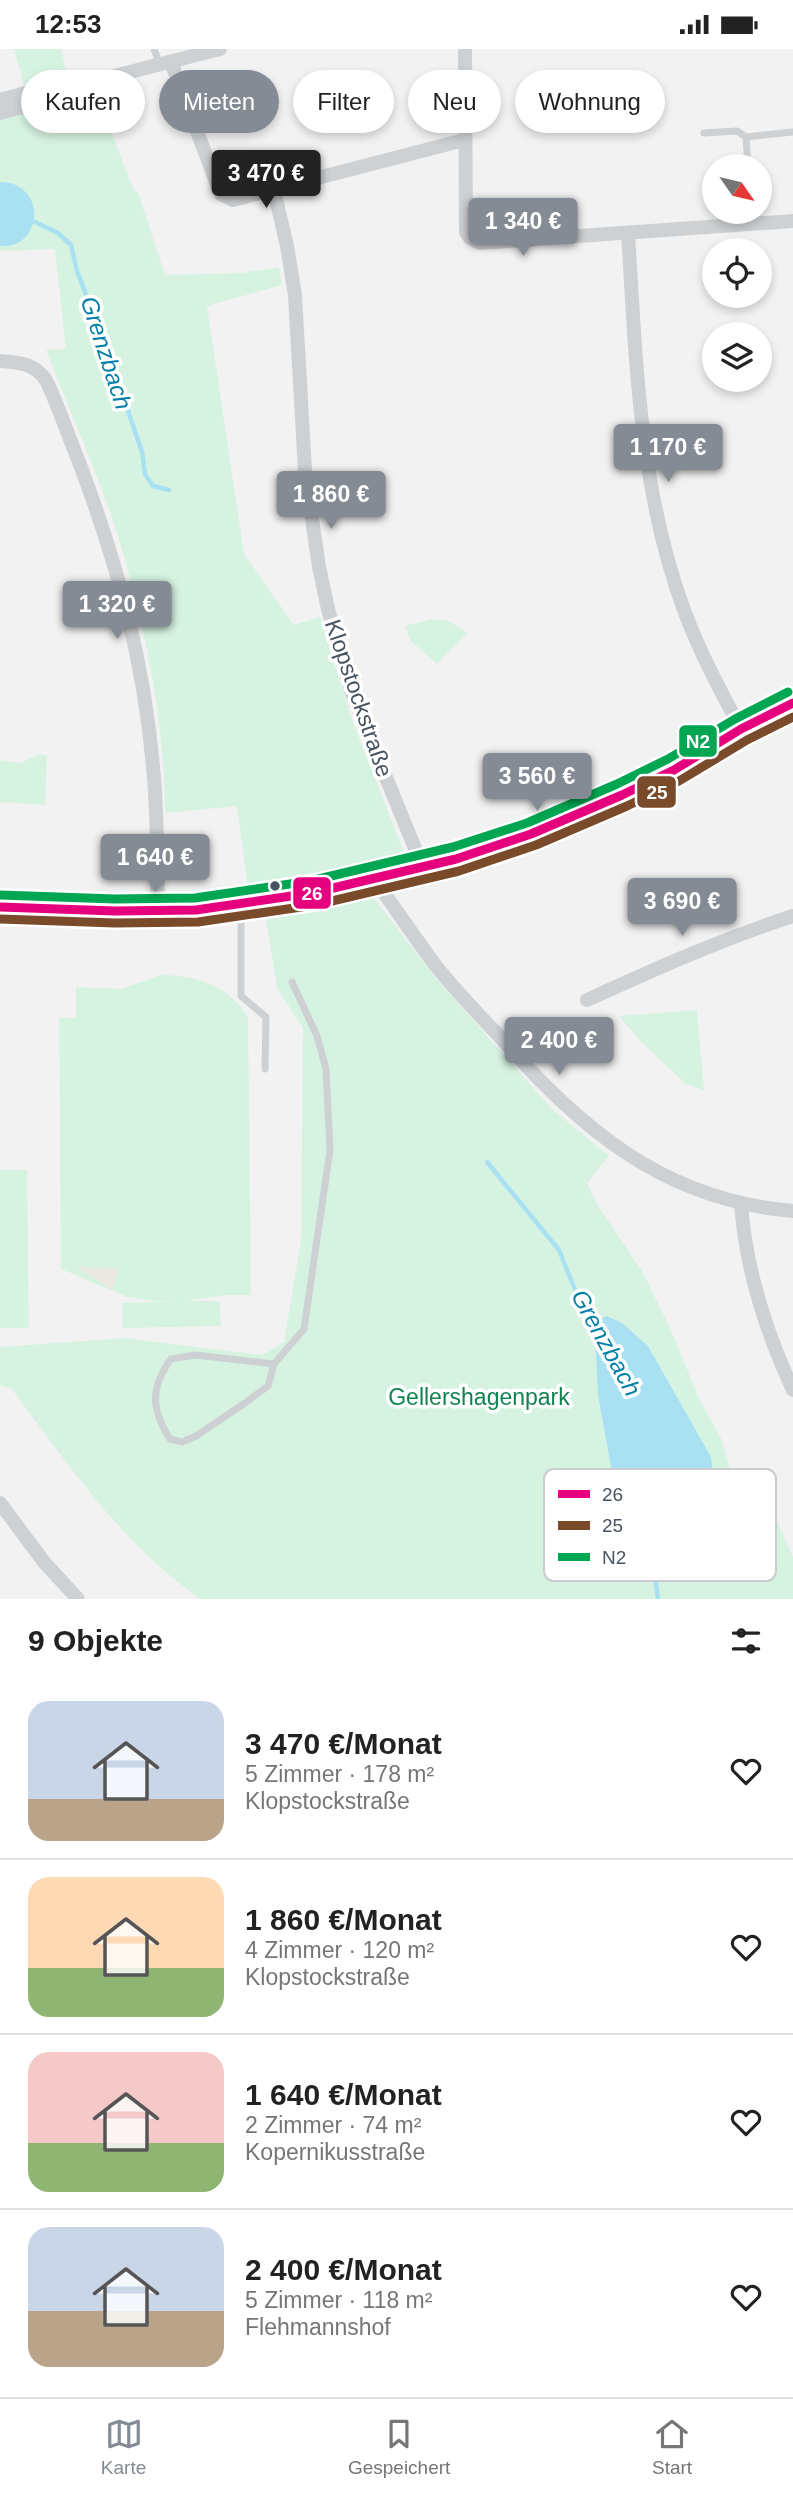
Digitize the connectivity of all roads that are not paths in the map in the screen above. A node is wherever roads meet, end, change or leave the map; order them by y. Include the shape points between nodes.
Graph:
1 (155, 49) edge
2 (220, 49) edge
3 (465, 49) edge
4 (166, 64) junction
5 (141, 70) edge
6 (21, 94) edge
7 (0, 100) edge
8 (21, 107) edge
9 (0, 113) edge
10 (793, 132) edge
11 (704, 133) dead end
12 (746, 137) junction
13 (464, 140) junction
14 (747, 154) edge
15 (274, 190) junction
16 (772, 220) edge
17 (793, 221) edge
18 (702, 224) edge
19 (628, 233) junction
20 (0, 361) edge
21 (793, 703) edge
22 (741, 729) junction
23 (423, 868) junction
24 (374, 879) junction
25 (241, 904) junction
26 (0, 907) edge
27 (158, 912) junction
28 (793, 916) edge
29 (292, 982) dead end
30 (587, 1000) dead end
31 (265, 1069) dead end
32 (741, 1204) junction
33 (793, 1211) edge
34 (274, 1364) junction
35 (793, 1390) edge
36 (0, 1503) edge
37 (79, 1599) edge

1 - 4 lane
2 - 4 street
3 - 13 street
4 - 5 street
4 - 15 street via 222,194 233,200
6 - 7 street
8 - 9 street
10 - 12 lane
11 - 12 lane via 737,131
12 - 14 lane
13 - 15 street
13 - 19 street via 466,232 474,241
15 - 23 street, Klopstockstraße via 295,295 304,460 328,609 352,694
16 - 17 street
18 - 19 street
19 - 22 street via 641,426 659,526 707,666
20 - 27 street via 30,366 47,382 121,586 132,626 152,755
21 - 22 street
22 - 23 street via 674,769 568,819
23 - 24 street
24 - 25 street
24 - 32 street via 437,967 571,1112 618,1150 656,1171
25 - 27 street
25 - 31 lane via 241,996 266,1017
26 - 27 street
28 - 30 street via 684,956
29 - 34 lane via 317,1036 326,1069 330,1150 304,1329
32 - 33 street
32 - 35 street via 756,1294
34 - 34 lane via 195,1355 171,1359 159,1376 154,1405 160,1423 170,1439 182,1442 197,1436 268,1386
36 - 37 street via 44,1562

